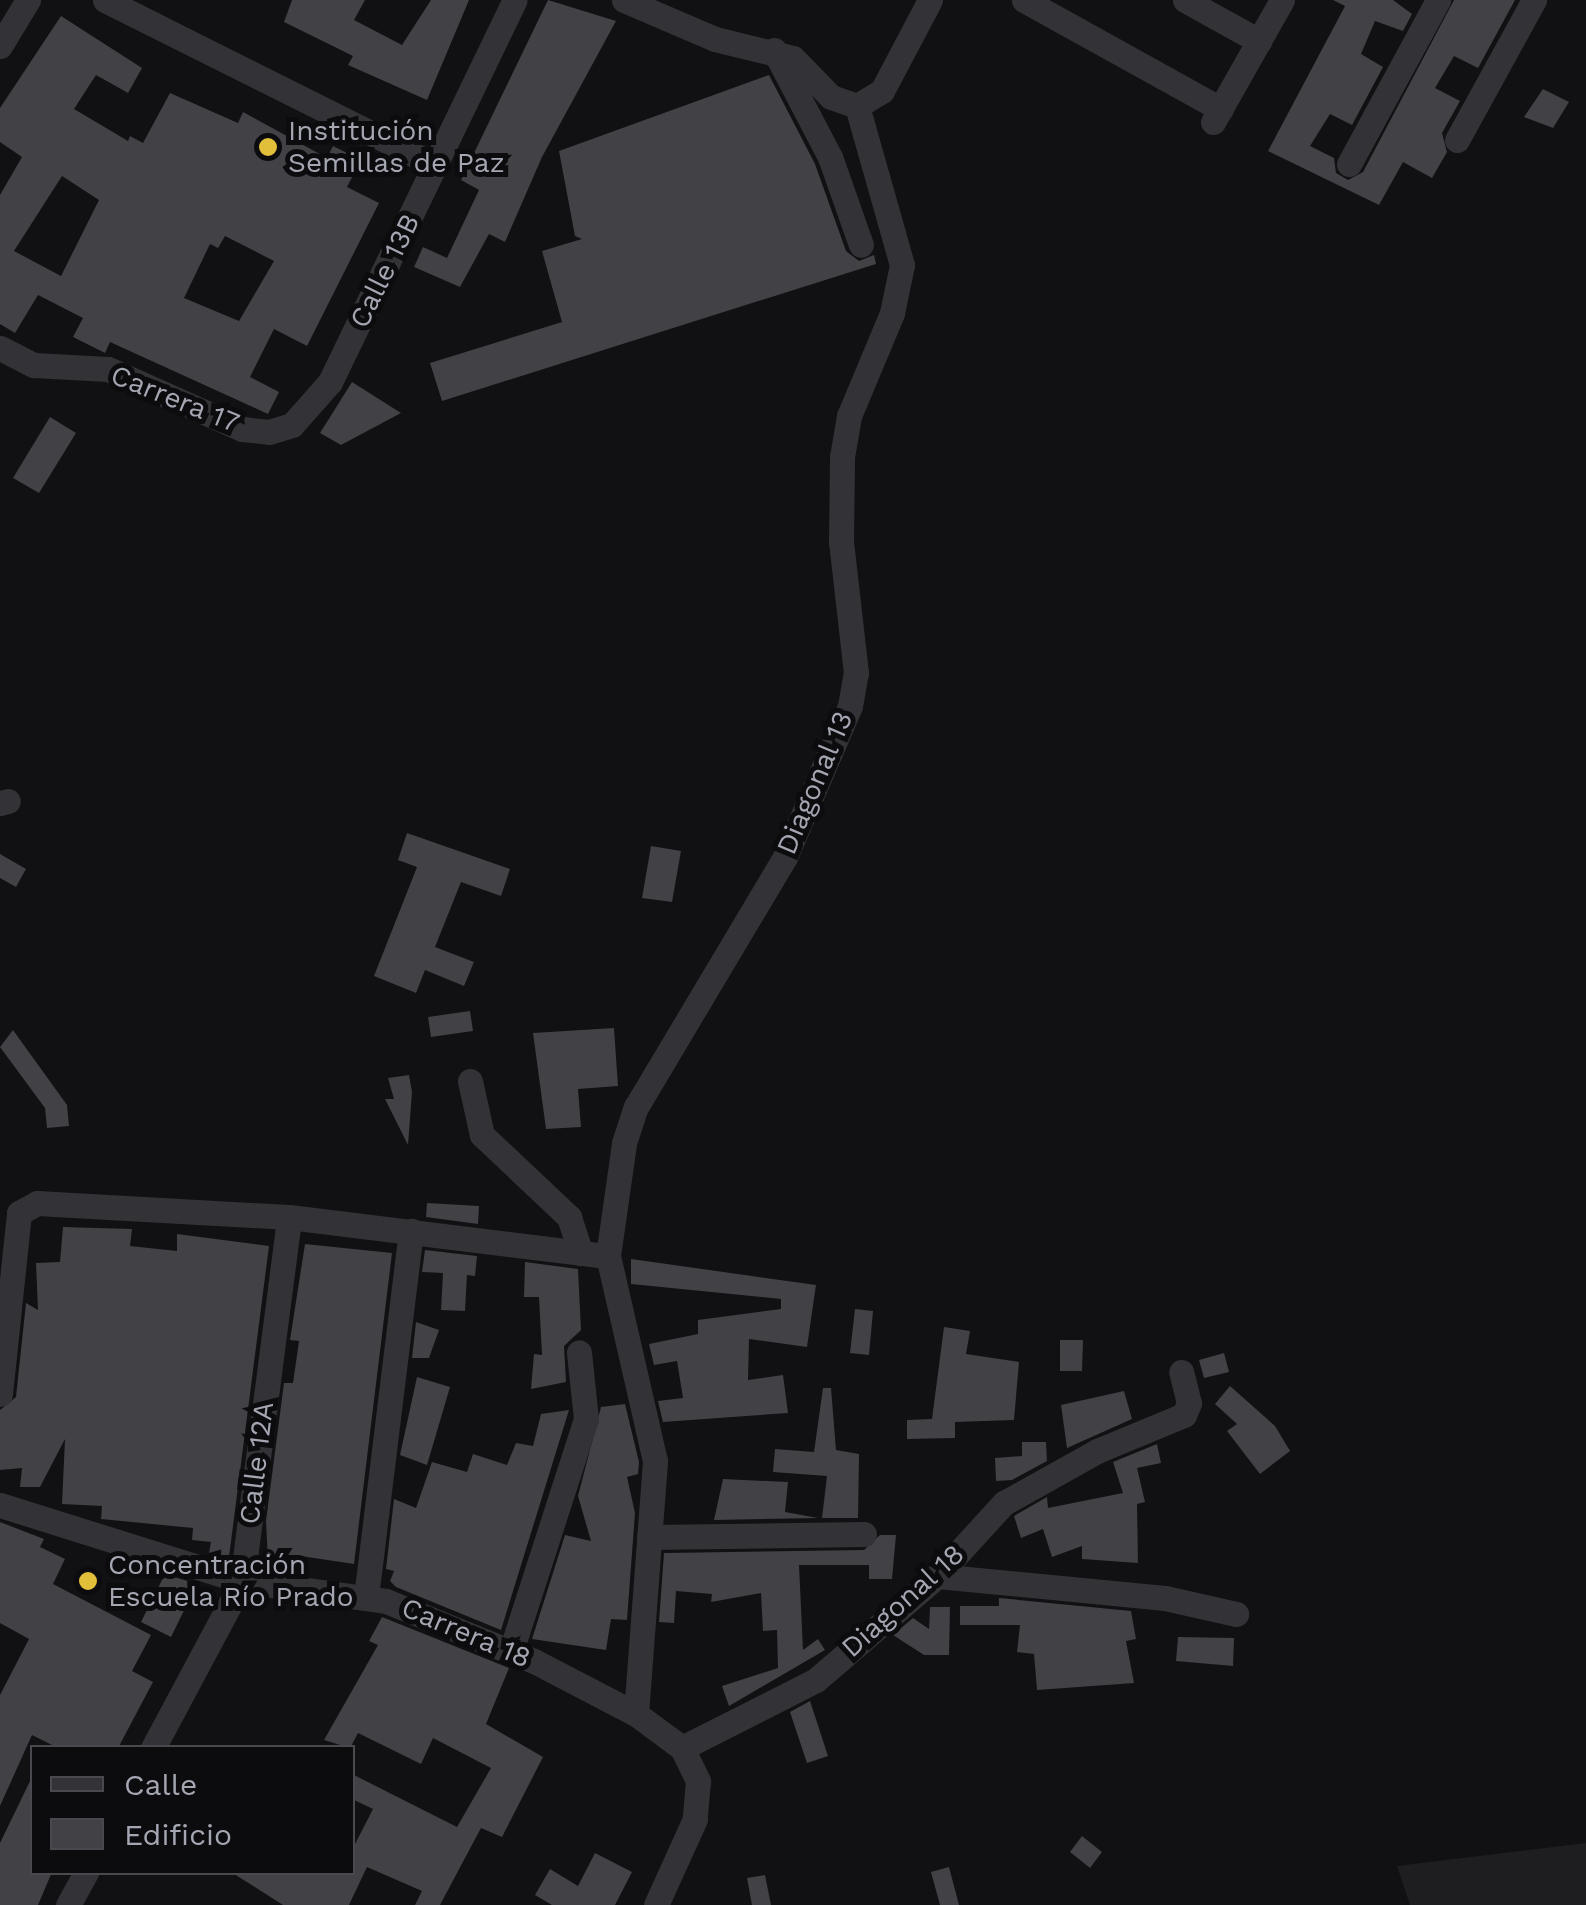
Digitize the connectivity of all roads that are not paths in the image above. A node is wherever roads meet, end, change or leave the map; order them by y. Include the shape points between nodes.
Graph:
1 (28, 0) edge
2 (105, 0) edge
3 (515, 0) edge
4 (624, 0) edge
5 (930, 0) edge
6 (1024, 0) edge
7 (1185, 0) edge
8 (1282, 0) edge
9 (1438, 0) edge
10 (1534, 0) edge
11 (1259, 42) junction
12 (0, 46) edge
13 (774, 50) junction
14 (857, 106) junction
15 (1457, 140) dead end
16 (1349, 164) dead end
17 (436, 166) junction
18 (861, 246) dead end
19 (0, 348) edge
20 (292, 424) joint
21 (470, 1081) dead end
22 (9, 1209) edge
23 (290, 1216) junction
24 (411, 1232) junction
25 (594, 1255) junction
26 (579, 1352) dead end
27 (1181, 1372) dead end
28 (0, 1394) edge
29 (0, 1505) edge
30 (864, 1534) dead end
31 (649, 1538) junction
32 (937, 1576) junction
33 (242, 1582) junction
34 (366, 1597) junction
35 (1236, 1614) dead end
36 (511, 1650) junction
37 (636, 1714) junction
38 (154, 1745) edge
39 (682, 1748) junction
40 (84, 1875) edge
41 (68, 1905) edge
42 (656, 1905) edge

1 - 12 street
2 - 17 street
3 - 17 street, Calle 13B
4 - 13 street via 715,40
5 - 14 street via 882,91
6 - 11 street via 1216,116
7 - 11 street
8 - 11 street
9 - 16 street
10 - 15 street
13 - 14 street via 804,66 832,97
13 - 18 street via 830,158
14 - 25 street, Diagonal 13 via 902,265 892,313 849,416 842,457 840,542 856,674 850,706 785,858 636,1107
17 - 20 street, Calle 13B via 330,382
19 - 20 street, Carrera 17 via 34,364 108,369 242,428 269,432
21 - 25 street via 482,1135 569,1217
22 - 23 street via 37,1202
22 - 28 street
23 - 24 street
23 - 33 street, Calle 12A
24 - 25 street
24 - 34 street
25 - 31 street via 653,1437
26 - 36 street via 586,1419
27 - 32 street, Diagonal 18 via 1189,1403 1184,1415 1097,1450 1004,1503
29 - 33 street, Carrera 18
30 - 31 street
31 - 37 street
32 - 35 street via 1166,1598
32 - 39 street, Diagonal 18 via 816,1680
33 - 34 street, Carrera 18
33 - 38 street, Calle 12A
34 - 36 street, Carrera 18
36 - 37 street, Carrera 18
37 - 39 street, Carrera 18
39 - 42 street via 698,1782 695,1819
40 - 41 street

